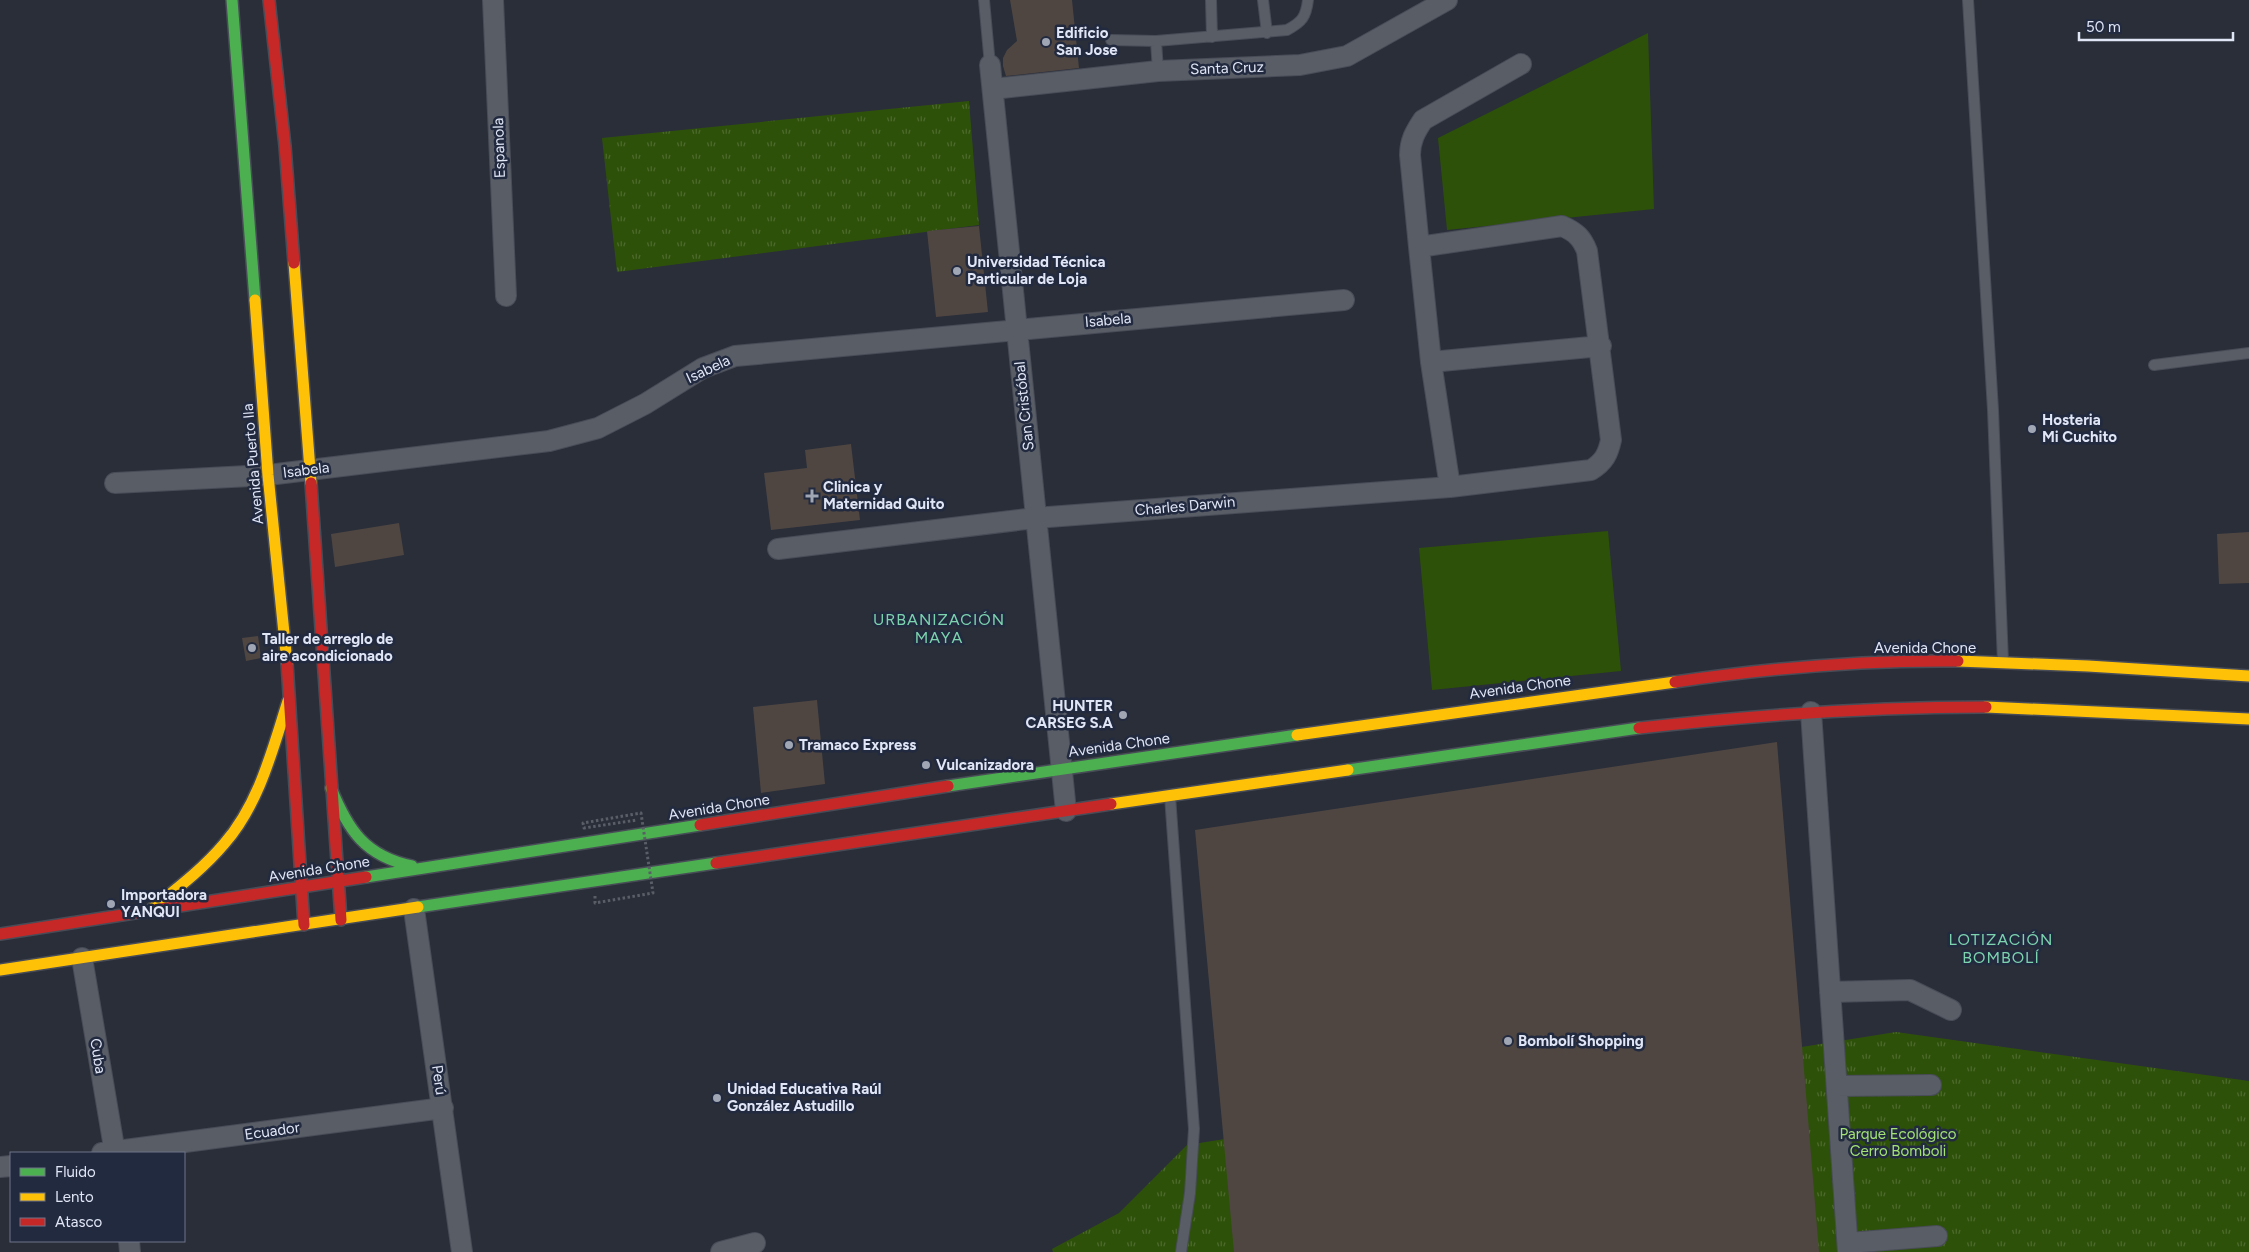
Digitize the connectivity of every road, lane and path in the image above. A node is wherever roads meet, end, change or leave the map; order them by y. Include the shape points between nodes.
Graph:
1 (232, 0) edge
2 (269, 0) edge
3 (493, 0) edge
4 (984, 0) edge
5 (1211, 0) edge
6 (1263, 0) edge
7 (1308, 0) edge
8 (1412, 0) edge
9 (1447, 0) edge
10 (1968, 0) edge
11 (1412, 20) junction
12 (1267, 33) junction
13 (1212, 36) junction
14 (1112, 40) dead end
15 (1156, 41) junction
16 (1521, 64) dead end
17 (990, 65) joint
18 (1158, 71) junction
19 (993, 89) junction
20 (1419, 247) junction
21 (506, 296) dead end
22 (1344, 300) dead end
23 (1016, 328) junction
24 (1601, 346) junction
25 (2249, 353) edge
26 (1431, 362) junction
27 (2154, 365) dead end
28 (309, 470) junction
29 (268, 475) junction
30 (115, 483) dead end
31 (1450, 487) junction
32 (1035, 518) junction
33 (778, 549) dead end
34 (2004, 663) junction
35 (2249, 676) edge
36 (288, 702) junction
37 (1811, 712) junction
38 (2249, 719) edge
39 (1060, 769) junction
40 (330, 788) junction
41 (1170, 795) junction
42 (1066, 811) junction
43 (637, 820) dead end
44 (426, 868) junction
45 (339, 881) junction
46 (302, 887) junction
47 (595, 896) dead end
48 (414, 909) junction
49 (149, 911) junction
50 (341, 920) junction
51 (304, 925) junction
52 (0, 934) edge
53 (82, 958) junction
54 (0, 970) edge
55 (1830, 992) junction
56 (1951, 1010) dead end
57 (1931, 1085) dead end
58 (1836, 1086) junction
59 (442, 1108) junction
60 (110, 1152) edge
61 (117, 1152) edge
62 (1937, 1236) dead end
63 (755, 1243) dead end
64 (1848, 1248) edge
65 (462, 1252) edge
66 (721, 1252) edge
67 (1181, 1252) edge

1 - 29 main road, Avenida Puerto Ila
2 - 28 main road via 285,146
3 - 21 street, Espanola
4 - 17 lane, San Cristóbal
5 - 13 lane
6 - 12 lane
7 - 12 lane via 1306,16 1298,24 1287,30
8 - 11 street
9 - 11 street, Santa Cruz
10 - 34 lane via 1993,410
11 - 18 street, Santa Cruz via 1347,56 1310,63
12 - 13 lane
13 - 15 lane
14 - 15 lane
15 - 18 lane
16 - 20 street via 1423,120 1414,133 1410,155
17 - 19 street, San Cristóbal
18 - 19 street, Santa Cruz
19 - 23 street, San Cristóbal
20 - 24 street via 1562,226 1574,231 1587,251
20 - 26 street
22 - 23 street, Isabela
23 - 28 street, Isabela via 735,356 703,368 598,428 549,441
23 - 32 street, San Cristóbal
24 - 26 street
24 - 31 street, Charles Darwin via 1611,440 1608,455 1601,464 1592,470
25 - 27 lane
26 - 31 street
28 - 29 street, Isabela
28 - 40 main road via 326,674
29 - 30 street, Isabela
29 - 36 main road, Avenida Puerto Ila via 287,661
31 - 32 street, Charles Darwin
32 - 33 street, Charles Darwin
32 - 39 street, San Cristóbal
34 - 35 main road, Avenida Chone
34 - 39 main road, Avenida Chone via 1915,661 1751,671
36 - 46 main road, Avenida Puerto Ila
36 - 49 main road via 258,790 240,823 224,845
37 - 38 main road via 1891,707 2008,707
37 - 41 main road via 1632,729
37 - 55 street
39 - 42 street, San Cristóbal
39 - 44 main road, Avenida Chone
40 - 44 main road via 341,816 361,842 377,856 394,864
40 - 45 main road
41 - 42 main road
41 - 67 lane via 1194,1129 1190,1193
42 - 48 main road
43 - 47 path, bridge via 584,828 583,823 641,814 653,894 595,903
44 - 45 main road, Avenida Chone
45 - 46 main road, Avenida Chone
45 - 50 main road
46 - 49 main road, Avenida Chone
46 - 51 main road, Avenida Puerto Ila
48 - 50 main road
48 - 59 street, Perú
49 - 52 main road, Avenida Chone
50 - 51 main road
51 - 53 main road
53 - 54 main road
53 - 60 street, Cuba
55 - 56 street via 1910,990
55 - 58 street
57 - 58 street
58 - 64 street
59 - 61 street, Ecuador
59 - 65 street, Perú
62 - 64 street
63 - 66 street

